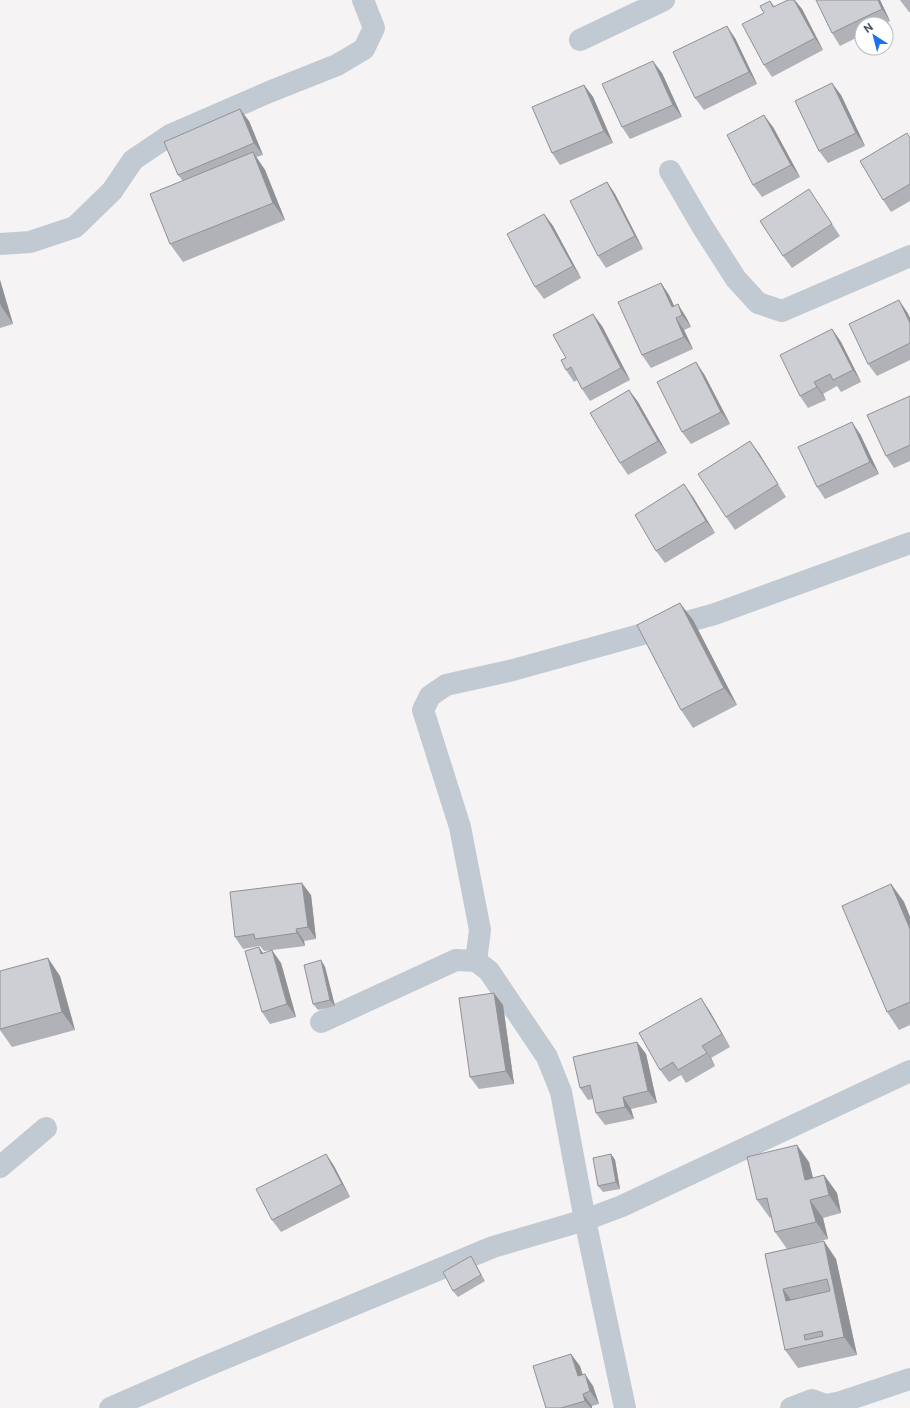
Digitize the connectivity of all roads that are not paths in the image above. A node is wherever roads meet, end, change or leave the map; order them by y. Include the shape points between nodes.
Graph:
1 (363, 0) edge
2 (664, 0) edge
3 (580, 40) dead end
4 (670, 171) dead end
5 (0, 244) edge
6 (910, 256) edge
7 (910, 543) edge
8 (476, 961) junction
9 (321, 1022) dead end
10 (910, 1071) edge
11 (46, 1128) dead end
12 (0, 1167) edge
13 (585, 1220) junction
14 (910, 1379) edge
15 (110, 1408) edge
16 (625, 1408) edge
17 (791, 1408) edge

1 - 5 street via 374,28 364,49 336,65 170,135 133,160 112,191 75,227 30,242
2 - 3 street
4 - 6 street via 736,279 758,304 782,311
7 - 8 street via 715,614 513,670 446,685 430,696 423,710 460,827 480,930
8 - 9 street via 456,960
8 - 13 street via 489,971 547,1057 561,1092
10 - 13 street via 622,1206
11 - 12 street
13 - 15 street via 493,1247
13 - 16 street
14 - 17 street via 841,1402 826,1405 812,1400

